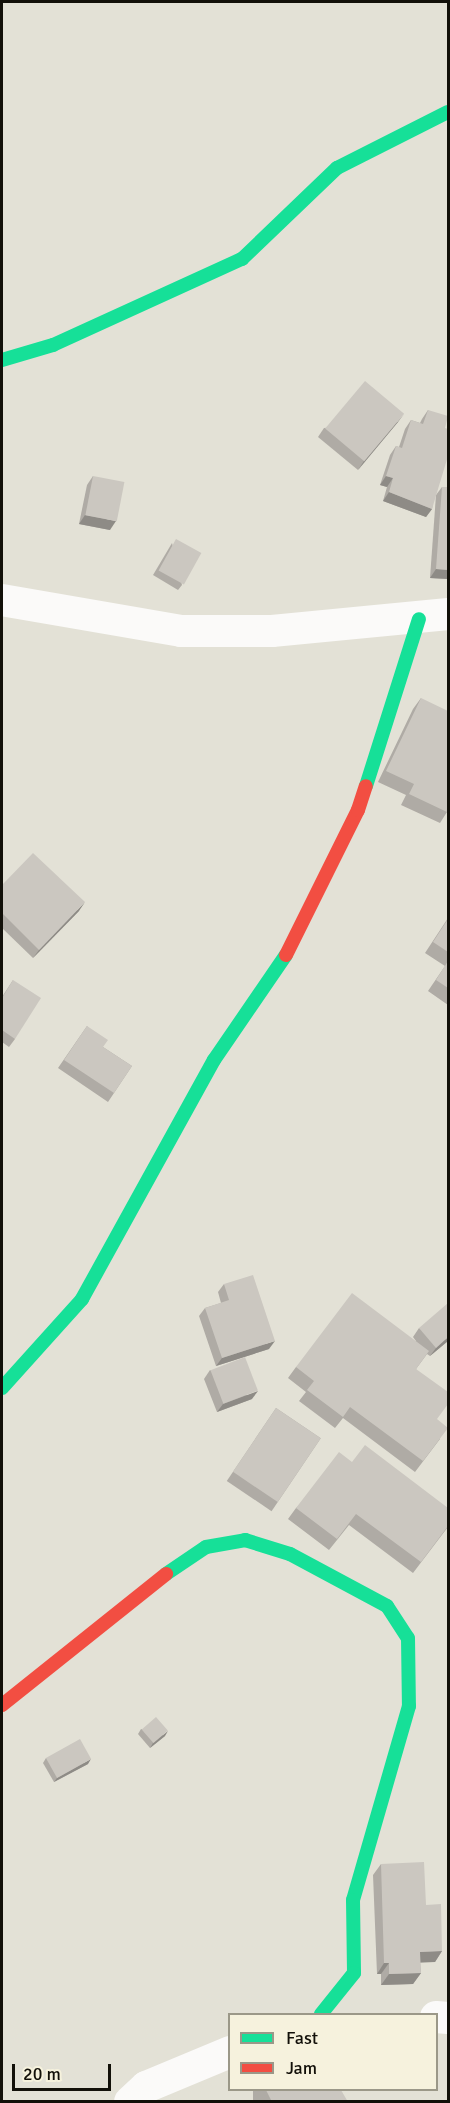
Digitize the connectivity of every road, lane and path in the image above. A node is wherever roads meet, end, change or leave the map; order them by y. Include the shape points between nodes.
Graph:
1 (448, 112) edge
2 (2, 360) edge
3 (2, 600) edge
4 (434, 616) edge
5 (2, 1388) edge
6 (2, 1705) edge
7 (321, 2013) edge
8 (228, 2053) edge
9 (130, 2102) edge

1 - 2 street via 337,168 242,259 53,345
3 - 4 street via 181,631 272,630
4 - 5 street via 358,810 290,950 214,1060 82,1299
6 - 7 street via 143,1590 206,1547 245,1540 290,1554 387,1606 408,1638 409,1706 353,1900 354,1973
8 - 9 street via 146,2088

